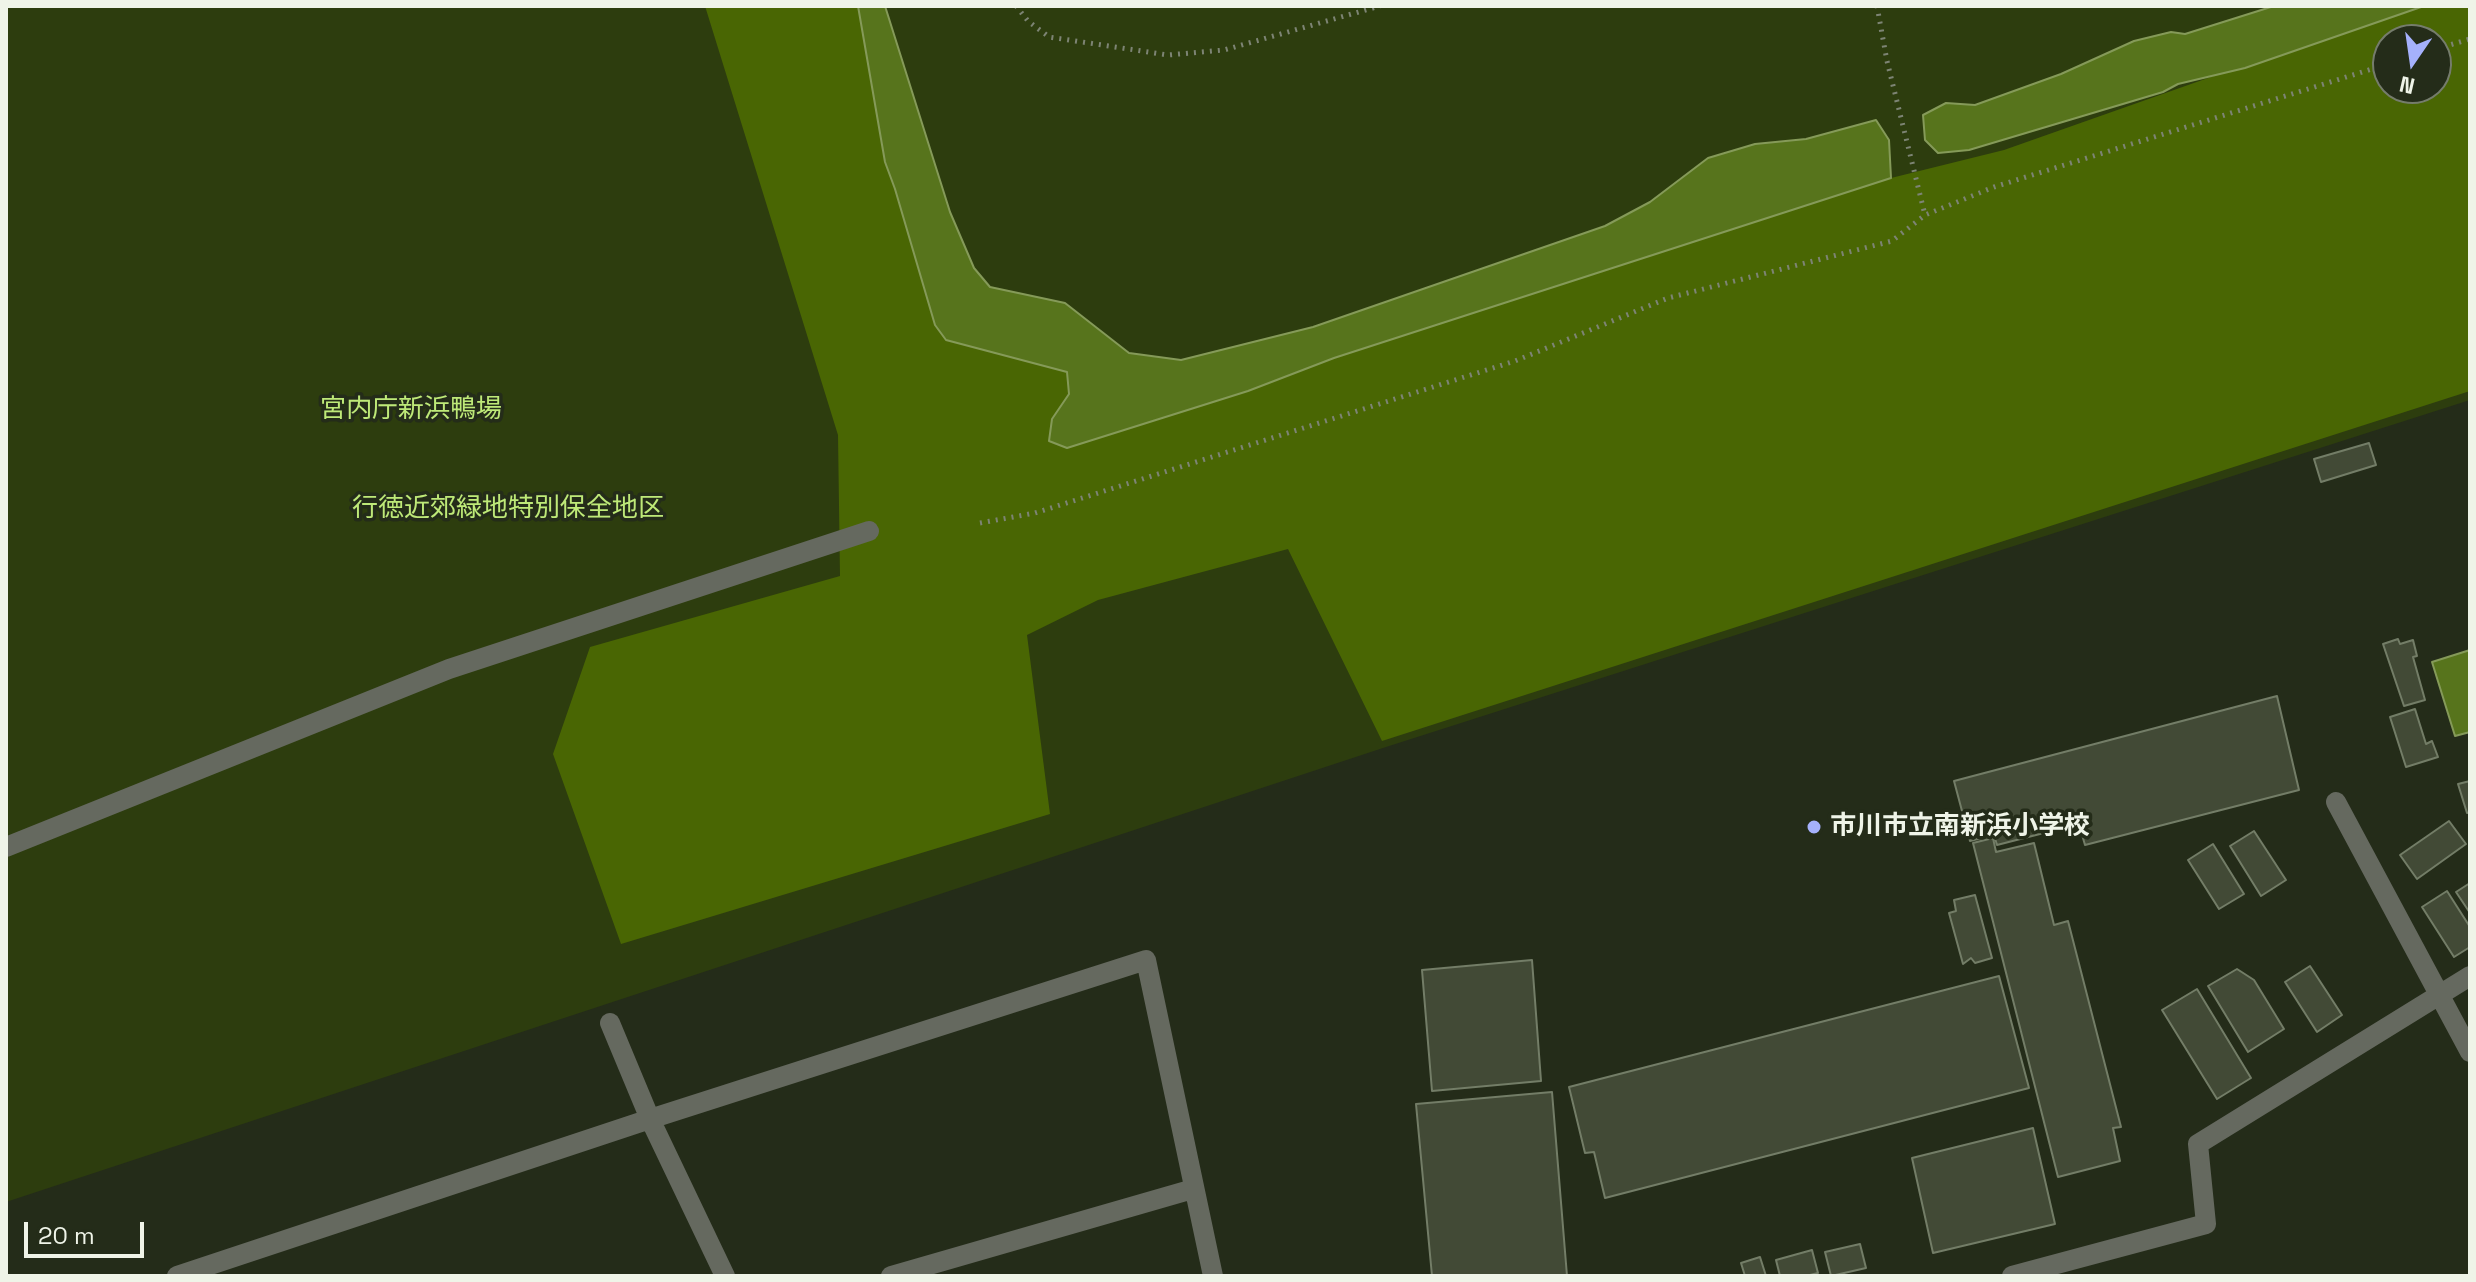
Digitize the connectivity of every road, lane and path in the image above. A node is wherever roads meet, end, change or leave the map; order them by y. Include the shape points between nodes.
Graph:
1 (1016, 6) edge
2 (1380, 6) edge
3 (1879, 7) edge
4 (2372, 69) edge
5 (1925, 215) junction
6 (980, 523) dead end
7 (869, 531) dead end
8 (2336, 802) dead end
9 (6, 847) edge
10 (2470, 976) edge
11 (2438, 995) junction
12 (610, 1023) dead end
13 (2470, 1052) edge
14 (650, 1119) junction
15 (1193, 1189) junction
16 (177, 1276) edge
17 (725, 1276) edge
18 (891, 1276) edge
19 (1213, 1276) edge
20 (2012, 1276) edge

1 - 2 path via 1049,37 1168,55 1224,50
3 - 5 path
4 - 5 path via 1994,187
5 - 6 path via 1892,241 1668,298 1515,361 1035,513
7 - 9 street via 449,669
8 - 11 street
10 - 11 street
11 - 13 street
11 - 20 street via 2198,1144 2206,1224
12 - 14 street
14 - 15 street via 1146,960
14 - 16 street
14 - 17 street
15 - 18 street
15 - 19 street

